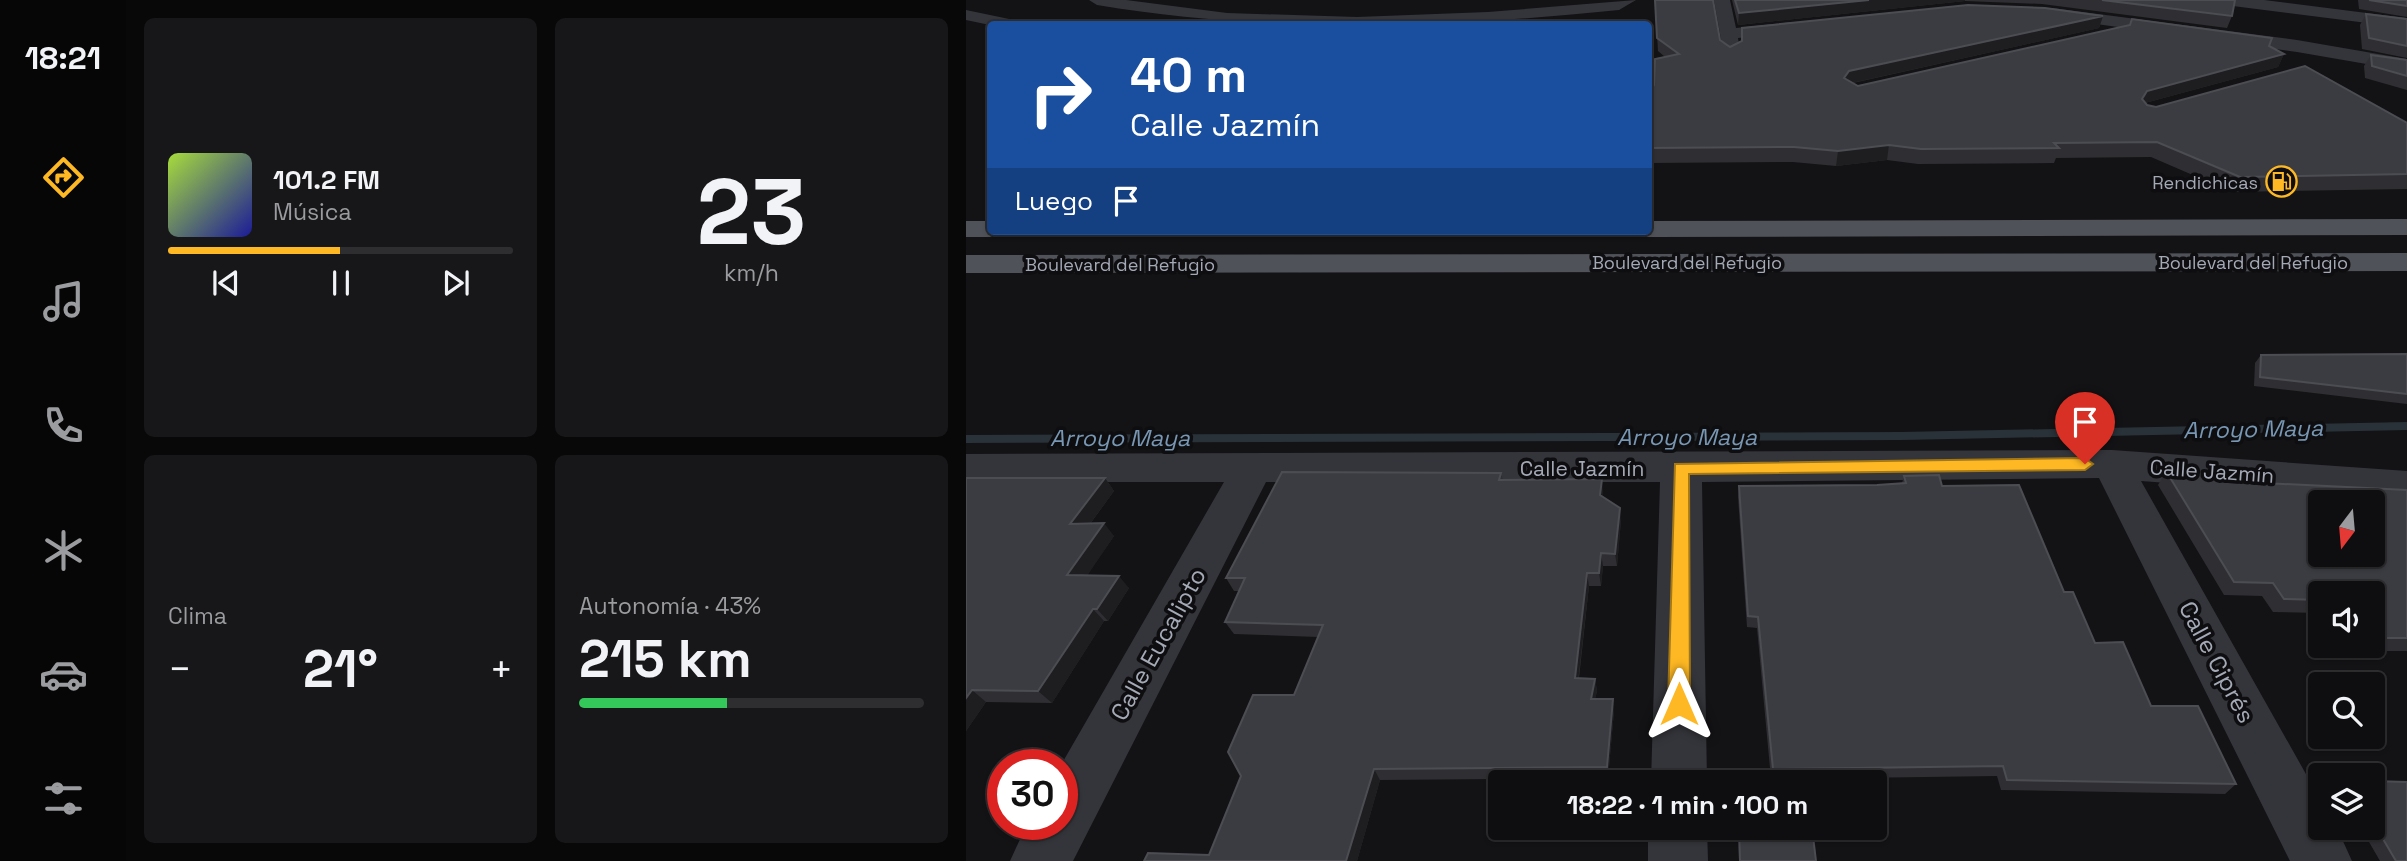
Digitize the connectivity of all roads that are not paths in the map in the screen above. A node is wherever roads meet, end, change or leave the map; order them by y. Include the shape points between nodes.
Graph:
1 (1097, 0) edge
2 (1152, 0) edge
3 (1236, 0) edge
4 (1593, 0) edge
5 (1628, 0) edge
6 (1722, 0) edge
7 (2225, 0) edge
8 (988, 2) dead end
9 (2295, 4) edge
10 (1208, 5) edge
11 (966, 8) edge
12 (1189, 11) junction
13 (2029, 11) edge
14 (966, 15) edge
15 (994, 21) edge
16 (1332, 21) edge
17 (1407, 21) edge
18 (2407, 23) edge
19 (1813, 25) edge
20 (2146, 25) junction
21 (2093, 37) edge
22 (2297, 46) junction
23 (2353, 55) junction
24 (2407, 65) edge
25 (2302, 69) edge
26 (2407, 228) edge
27 (966, 229) edge
28 (987, 229) edge
29 (1652, 229) edge
30 (2407, 262) edge
31 (966, 264) edge
32 (2112, 464) junction
33 (966, 468) edge
34 (1253, 468) junction
35 (1681, 468) junction
36 (2407, 486) edge
37 (1679, 770) edge
38 (1078, 791) edge
39 (1051, 840) edge
40 (1678, 840) edge
41 (1040, 861) edge
42 (1678, 861) edge
43 (2322, 861) edge

1 - 12 street via 1167,14
2 - 12 street
3 - 10 street
4 - 10 street via 1346,15
5 - 17 street via 1619,5 1500,17
6 - 19 street via 1730,43
7 - 9 street
8 - 11 street
9 - 18 street
9 - 18 street via 2386,5 2383,15
9 - 22 street
10 - 12 street
12 - 16 street
13 - 20 street
14 - 15 street
20 - 21 street
20 - 22 street
22 - 23 street
23 - 24 street
23 - 25 street
26 - 29 main road, Boulevard del Refugio
27 - 28 main road
30 - 31 main road, Boulevard del Refugio
32 - 35 street, Calle Jazmín
32 - 36 street, Calle Jazmín
32 - 43 street, Calle Ciprés
33 - 34 street, Calle Jazmín
34 - 35 street, Calle Jazmín
34 - 38 street, Calle Eucalipto
35 - 37 street
39 - 41 street
40 - 42 street

